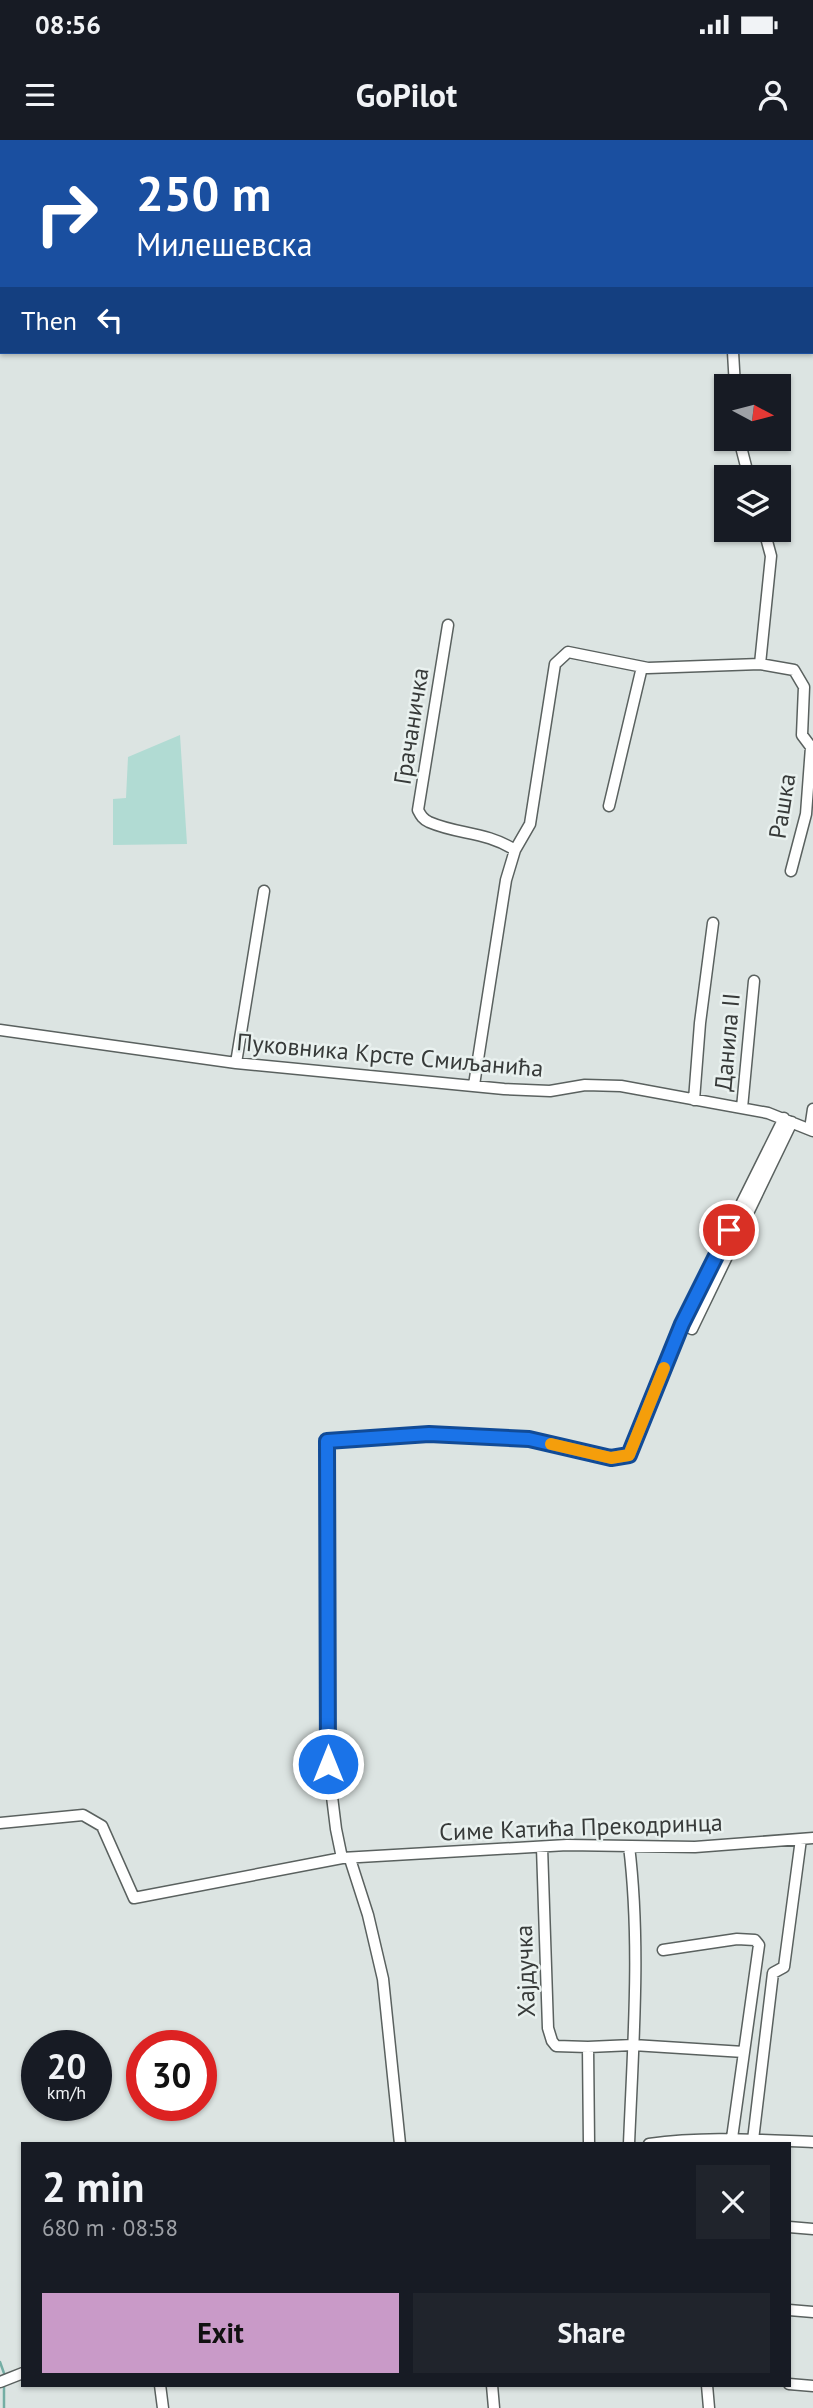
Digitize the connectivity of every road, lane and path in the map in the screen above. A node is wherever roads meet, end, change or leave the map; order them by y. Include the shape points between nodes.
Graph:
1 (733, 354) edge
2 (735, 374) edge
3 (767, 542) edge
4 (448, 625) dead end
5 (760, 664) junction
6 (642, 667) junction
7 (812, 747) edge
8 (609, 806) dead end
9 (515, 850) junction
10 (791, 871) dead end
11 (264, 891) dead end
12 (713, 923) dead end
13 (754, 981) dead end
14 (0, 1030) edge
15 (236, 1063) junction
16 (474, 1085) junction
17 (694, 1100) junction
18 (742, 1108) junction
19 (813, 1109) edge
20 (788, 1120) junction
21 (811, 1130) edge
22 (0, 1823) edge
23 (813, 1838) edge
24 (801, 1839) junction
25 (629, 1846) junction
26 (542, 1847) junction
27 (346, 1858) junction
28 (663, 1950) dead end
29 (633, 2045) junction
30 (589, 2047) junction
31 (744, 2052) junction
32 (732, 2138) junction
33 (753, 2140) junction
34 (685, 2141) edge
35 (400, 2142) edge
36 (589, 2142) edge
37 (629, 2142) edge
38 (813, 2143) edge
39 (791, 2227) edge
40 (813, 2229) edge
41 (791, 2309) edge
42 (813, 2312) edge
43 (21, 2374) edge
44 (0, 2382) edge
45 (791, 2384) edge
46 (813, 2386) edge
47 (160, 2387) edge
48 (492, 2387) edge
49 (707, 2387) edge
50 (163, 2408) edge
51 (494, 2408) edge
52 (709, 2408) edge

1 - 2 street
3 - 5 street via 771,556
4 - 9 street, Грачаничка via 418,810 429,822 483,835
5 - 6 street, Рашка
5 - 7 street, Рашка via 794,670 804,687 802,735
6 - 8 street
6 - 9 street, Рашка via 568,652 555,664 530,824
7 - 10 street, Рашка via 806,814
9 - 16 street via 506,880
11 - 15 street
12 - 17 street
13 - 18 street, Данила II
14 - 15 street, Пуковника Крсте Смиљанића
15 - 16 street, Пуковника Крсте Смиљанића
16 - 17 street, Пуковника Крсте Смиљанића via 533,1091 603,1084
17 - 18 street, Пуковника Крсте Смиљанића
18 - 20 street, Пуковника Крсте Смиљанића
19 - 21 street
20 - 21 street, Пуковника Крсте Смиљанића
20 - 27 street via 692,1329 682,1324 629,1455 611,1458 529,1439 429,1434 327,1441 328,1764 336,1829
22 - 27 street, Симе Катића Прекодринца via 83,1815 102,1826 134,1898
23 - 24 street, Симе Катића Прекодринца
24 - 25 street, Симе Катића Прекодринца via 695,1847
24 - 33 street via 784,1967 773,1973
25 - 26 street, Симе Катића Прекодринца
25 - 29 street via 635,1893
26 - 27 street, Симе Катића Прекодринца
26 - 30 street, Хајдучка via 550,2036 556,2046
27 - 35 street via 368,1915 383,1979
28 - 31 street via 737,1939 755,1940 759,1945
29 - 30 street
29 - 31 street
29 - 37 street
30 - 36 street
31 - 32 street
32 - 33 street
32 - 34 street
33 - 38 street
39 - 40 street
41 - 42 street
43 - 44 street
45 - 46 street
47 - 50 street
48 - 51 street
49 - 52 street

